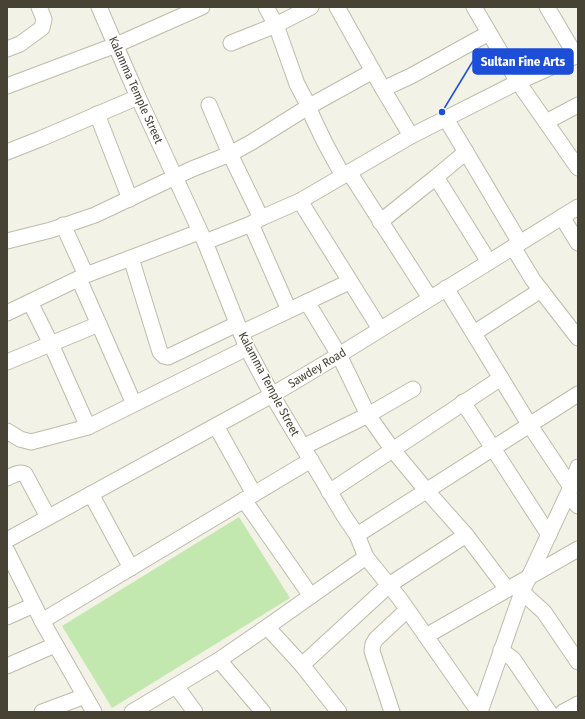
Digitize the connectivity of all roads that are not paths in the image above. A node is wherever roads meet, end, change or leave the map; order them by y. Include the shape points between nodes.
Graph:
1 (39, 7) edge
2 (99, 7) edge
3 (202, 7) edge
4 (266, 7) edge
5 (311, 7) edge
6 (337, 7) edge
7 (474, 7) edge
8 (547, 7) edge
9 (276, 25) junction
10 (489, 33) junction
11 (231, 43) dead end
12 (116, 45) junction
13 (7, 49) edge
14 (577, 55) edge
15 (373, 71) junction
16 (518, 82) junction
17 (7, 86) edge
18 (383, 89) junction
19 (138, 97) junction
20 (209, 105) dead end
21 (578, 105) edge
22 (308, 107) junction
23 (96, 114) junction
24 (446, 118) junction
25 (546, 122) junction
26 (411, 136) junction
27 (572, 148) edge
28 (7, 152) edge
29 (466, 152) junction
30 (230, 154) junction
31 (578, 168) edge
32 (346, 174) junction
33 (436, 177) junction
34 (175, 178) junction
35 (130, 199) junction
36 (300, 201) junction
37 (578, 207) edge
38 (562, 217) junction
39 (256, 221) junction
40 (380, 222) junction
41 (63, 226) junction
42 (202, 237) junction
43 (7, 241) edge
44 (578, 243) edge
45 (516, 245) junction
46 (131, 258) junction
47 (489, 262) junction
48 (82, 277) junction
49 (349, 282) junction
50 (446, 288) junction
51 (541, 290) junction
52 (430, 298) junction
53 (30, 302) junction
54 (307, 302) junction
55 (290, 310) junction
56 (7, 313) edge
57 (99, 324) junction
58 (239, 329) junction
59 (380, 329) junction
60 (474, 334) junction
61 (578, 338) edge
62 (51, 344) junction
63 (247, 348) junction
64 (339, 355) junction
65 (7, 362) edge
66 (501, 378) junction
67 (413, 389) dead end
68 (578, 394) edge
69 (272, 395) junction
70 (463, 402) junction
71 (134, 404) junction
72 (368, 414) junction
73 (530, 424) junction
74 (216, 426) junction
75 (88, 427) junction
76 (7, 431) edge
77 (303, 446) junction
78 (492, 448) junction
79 (392, 450) junction
80 (311, 460) junction
81 (578, 467) edge
82 (7, 478) edge
83 (426, 490) junction
84 (569, 491) junction
85 (329, 492) junction
86 (91, 494) junction
87 (249, 497) junction
88 (578, 506) edge
89 (48, 517) junction
90 (357, 535) junction
91 (466, 535) junction
92 (549, 535) junction
93 (7, 540) edge
94 (578, 549) edge
95 (7, 551) edge
96 (366, 557) junction
97 (131, 568) junction
98 (529, 576) junction
99 (389, 585) junction
100 (507, 589) junction
101 (522, 592) junction
102 (310, 596) junction
103 (34, 605) junction
104 (407, 610) junction
105 (7, 617) edge
106 (42, 622) junction
107 (267, 627) junction
108 (426, 636) junction
109 (56, 645) junction
110 (502, 650) junction
111 (219, 660) junction
112 (578, 662) edge
113 (302, 665) junction
114 (7, 666) edge
115 (176, 686) junction
116 (85, 696) junction
117 (578, 704) edge
118 (42, 712) edge
119 (94, 712) edge
120 (132, 712) edge
121 (195, 712) edge
122 (263, 712) edge
123 (339, 712) edge
124 (392, 712) edge
125 (480, 712) edge
126 (549, 712) edge
127 (563, 712) edge

1 - 13 street via 44,19 42,28 20,44
2 - 12 street, Kalamma Temple Street
3 - 12 street
4 - 9 street
5 - 9 street
6 - 15 street
7 - 10 street
8 - 14 street
9 - 11 street
9 - 22 street
10 - 16 street
10 - 18 street
12 - 17 street
12 - 19 street, Kalamma Temple Street
14 - 16 street
15 - 18 street
15 - 22 street
16 - 24 street
16 - 25 street
18 - 26 street
19 - 23 street
19 - 34 street, Kalamma Temple Street
20 - 30 street
21 - 25 street
22 - 30 street
22 - 32 street via 325,144
23 - 28 street
23 - 35 street
24 - 26 street
24 - 29 street
25 - 27 street
26 - 32 street
27 - 31 street
29 - 33 street
29 - 45 street
30 - 34 street
30 - 39 street
32 - 36 street
32 - 40 street
33 - 40 street
33 - 47 street
34 - 35 street
34 - 42 street, Kalamma Temple Street
35 - 41 street
36 - 39 street
36 - 49 street
37 - 38 street, Sawdey Road
38 - 44 street
38 - 45 street, Sawdey Road
39 - 42 street
39 - 55 street
40 - 52 street
41 - 43 street
41 - 48 street
42 - 46 street
42 - 58 street, Kalamma Temple Street
45 - 47 street, Sawdey Road
45 - 51 street
46 - 48 street
46 - 58 street via 160,352 164,356
47 - 50 street, Sawdey Road
48 - 53 street
48 - 57 street
49 - 54 street
49 - 59 street
50 - 52 street, Sawdey Road
50 - 60 street
51 - 60 street
51 - 61 street
52 - 59 street, Sawdey Road
53 - 56 street
53 - 62 street
54 - 55 street
54 - 64 street
55 - 58 street
57 - 62 street
57 - 71 street
58 - 63 street, Kalamma Temple Street
59 - 64 street, Sawdey Road
60 - 66 street
62 - 65 street
62 - 75 street
63 - 69 street, Kalamma Temple Street
63 - 71 street
64 - 69 street, Sawdey Road
64 - 72 street
66 - 70 street
66 - 73 street
67 - 72 street
68 - 73 street
69 - 74 street, Sawdey Road
69 - 77 street, Kalamma Temple Street
70 - 78 street
70 - 79 street
71 - 75 street
72 - 77 street
72 - 79 street
73 - 78 street
73 - 84 street
74 - 86 street, Sawdey Road
74 - 87 street
75 - 76 street via 30,442
77 - 80 street, Kalamma Temple Street
78 - 83 street
78 - 92 street
79 - 83 street
79 - 85 street
80 - 85 street, Kalamma Temple Street
80 - 87 street
81 - 84 street
82 - 89 street via 18,473 25,474
83 - 90 street
83 - 91 street
84 - 88 street
84 - 92 street
85 - 90 street, Kalamma Temple Street
86 - 89 street, Sawdey Road
86 - 97 street
87 - 97 street
87 - 102 street
89 - 93 street, Sawdey Road
90 - 96 street, Kalamma Temple Street
91 - 99 street
91 - 100 street
92 - 98 street
94 - 98 street
95 - 103 street
96 - 99 street, Kalamma Temple Street
96 - 102 street
97 - 106 street
98 - 100 street
98 - 101 street
99 - 104 street, Kalamma Temple Street
99 - 113 street
100 - 108 street
101 - 110 street
101 - 112 street via 544,612
102 - 107 street
103 - 105 street
103 - 106 street
104 - 108 street, Kalamma Temple Street
104 - 124 street via 373,644 372,651
106 - 109 street
107 - 111 street
107 - 113 street
108 - 125 street, Kalamma Temple Street
109 - 114 street
109 - 116 street
110 - 125 street
110 - 126 street via 513,659
111 - 115 street
111 - 122 street
113 - 123 street
115 - 120 street
115 - 121 street
116 - 118 street
116 - 119 street
117 - 127 street

